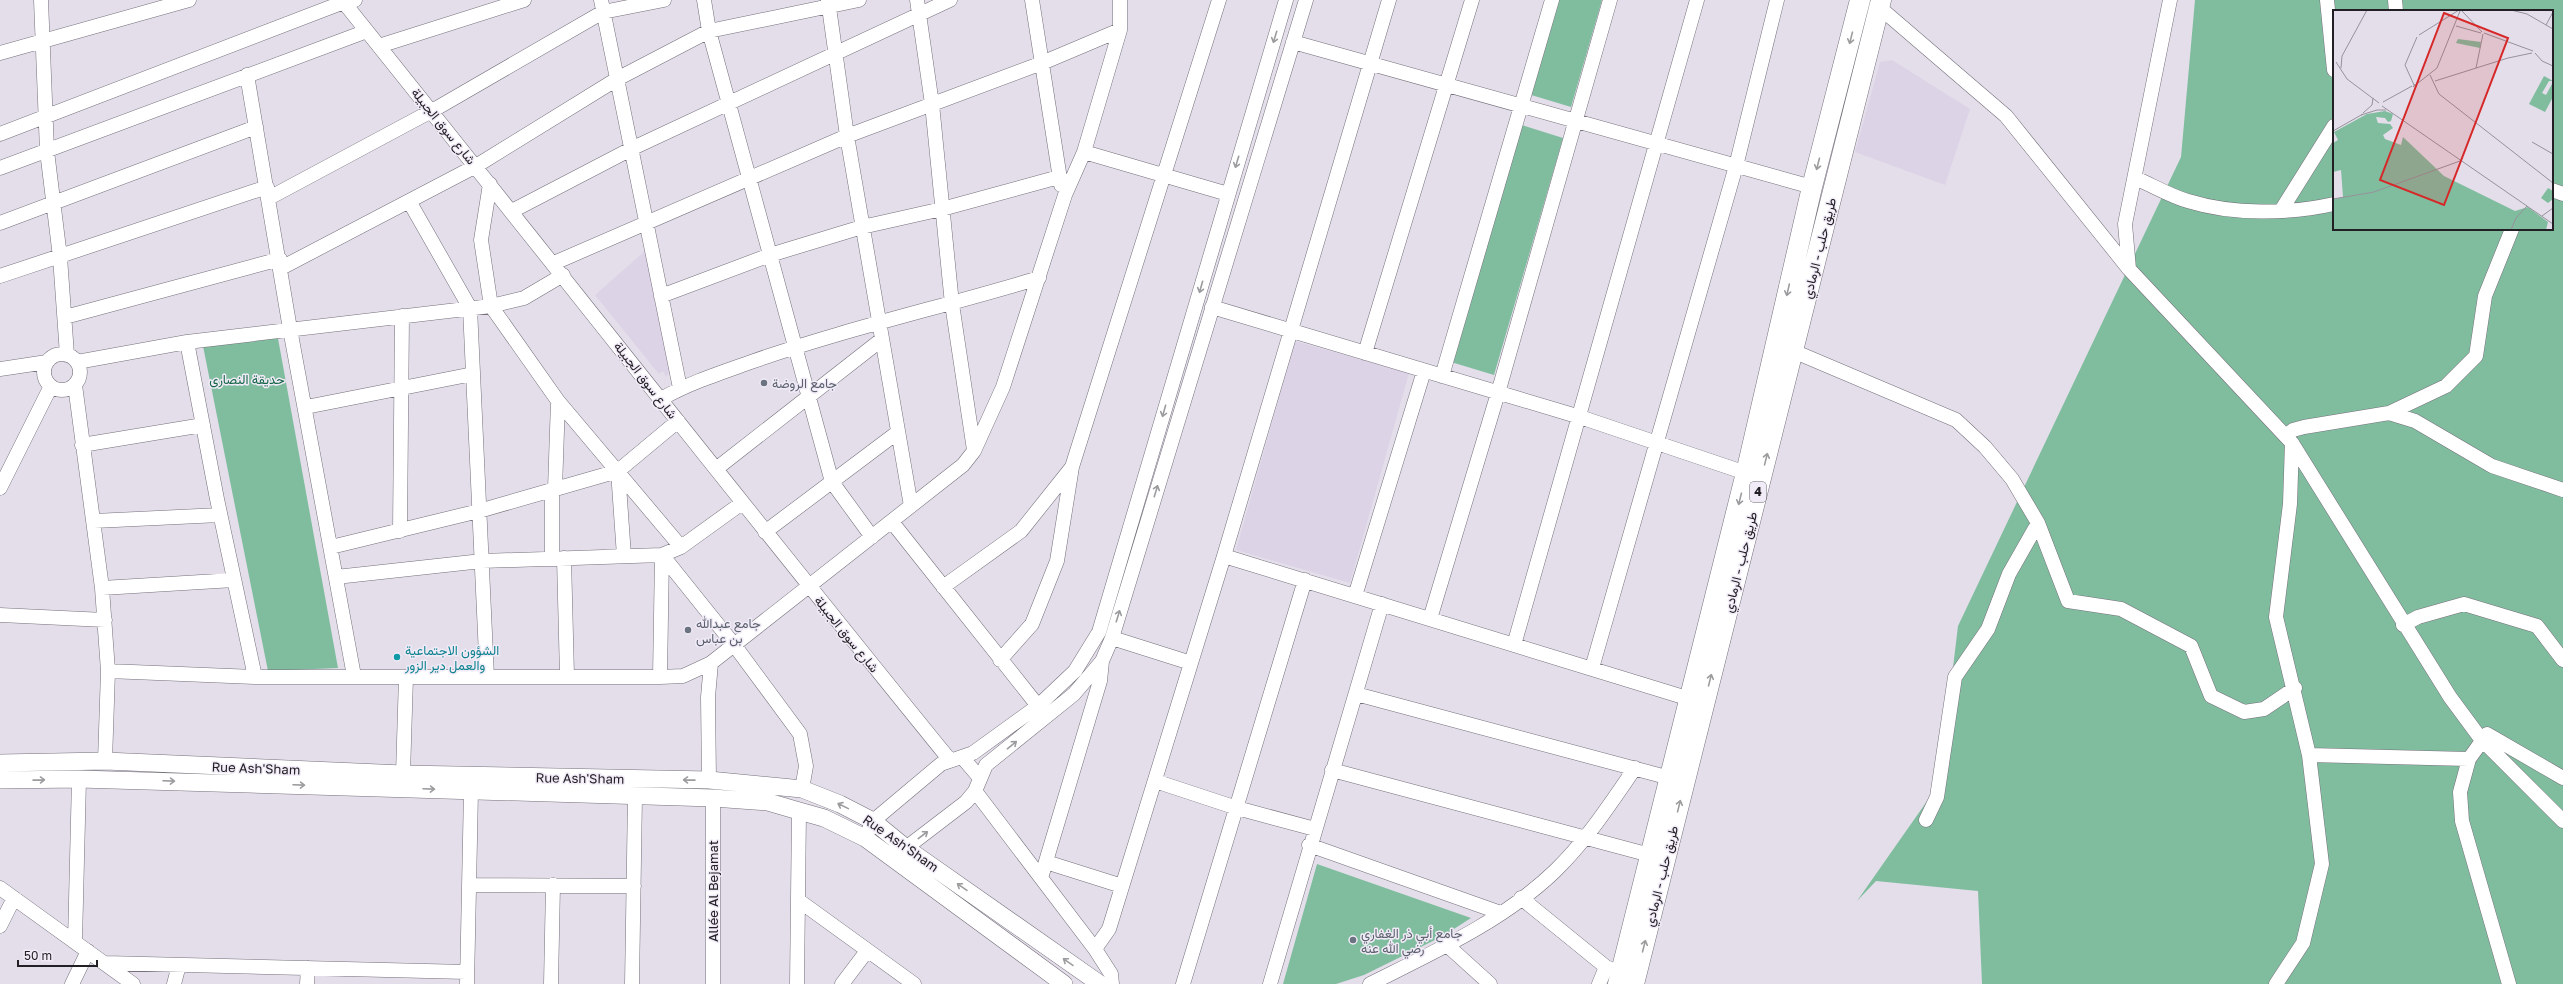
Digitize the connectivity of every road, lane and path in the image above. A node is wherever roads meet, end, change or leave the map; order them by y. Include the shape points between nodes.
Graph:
1 (41, 0) edge
2 (189, 0) edge
3 (524, 0) edge
4 (664, 0) edge
5 (704, 0) edge
6 (859, 0) edge
7 (950, 0) edge
8 (1032, 0) edge
9 (1120, 0) edge
10 (1219, 0) edge
11 (1286, 0) edge
12 (1306, 0) edge
13 (1389, 0) edge
14 (1472, 0) edge
15 (1552, 0) edge
16 (1610, 0) edge
17 (1697, 0) edge
18 (1778, 0) edge
19 (1860, 0) edge
20 (2170, 0) edge
21 (2327, 0) edge
22 (2395, 0) edge
23 (347, 1) edge
24 (828, 3) edge
25 (1880, 4) edge
26 (602, 6) edge
27 (919, 7) edge
28 (2396, 10) edge
29 (1120, 30) junction
30 (367, 31) junction
31 (710, 31) junction
32 (43, 42) junction
33 (1293, 42) junction
34 (379, 46) junction
35 (0, 53) edge
36 (836, 54) junction
37 (2333, 60) edge
38 (1042, 63) junction
39 (1371, 64) junction
40 (247, 75) junction
41 (617, 80) junction
42 (1448, 85) junction
43 (730, 104) junction
44 (932, 104) junction
45 (1521, 106) junction
46 (431, 111) junction
47 (46, 116) junction
48 (1576, 121) junction
49 (256, 127) junction
50 (2333, 128) edge
51 (0, 134) edge
52 (847, 136) junction
53 (1657, 144) junction
54 (633, 148) junction
55 (47, 151) junction
56 (1084, 152) junction
57 (476, 166) junction
58 (1736, 166) junction
59 (0, 168) edge
60 (1164, 175) junction
61 (1059, 177) junction
62 (2135, 178) junction
63 (750, 179) junction
64 (490, 184) junction
65 (1812, 187) junction
66 (2553, 190) edge
67 (268, 193) junction
68 (1228, 194) junction
69 (2563, 194) edge
70 (1065, 195) junction
71 (409, 201) junction
72 (54, 203) junction
73 (2333, 204) edge
74 (942, 209) junction
75 (2282, 209) junction
76 (512, 211) junction
77 (646, 222) junction
78 (0, 223) edge
79 (862, 228) junction
80 (2512, 230) edge
81 (770, 255) junction
82 (60, 257) junction
83 (280, 263) junction
84 (554, 263) junction
85 (2129, 269) junction
86 (563, 275) junction
87 (0, 276) edge
88 (1039, 278) junction
89 (661, 296) junction
90 (952, 304) junction
91 (491, 306) junction
92 (1212, 307) junction
93 (470, 308) junction
94 (402, 316) junction
95 (65, 317) junction
96 (878, 324) junction
97 (290, 329) junction
98 (1290, 331) junction
99 (881, 340) junction
100 (187, 342) junction
101 (797, 346) junction
102 (1793, 351) junction
103 (1365, 353) junction
104 (72, 358) junction
105 (47, 362) junction
106 (0, 369) edge
107 (1424, 370) junction
108 (473, 374) junction
109 (1442, 376) junction
110 (75, 385) junction
111 (51, 386) junction
112 (680, 388) junction
113 (402, 389) junction
114 (1498, 393) junction
115 (810, 394) junction
116 (660, 398) junction
117 (558, 401) junction
118 (306, 407) junction
119 (2389, 414) junction
120 (1580, 417) junction
121 (678, 421) junction
122 (203, 425) junction
123 (898, 432) junction
124 (2289, 440) junction
125 (1658, 443) junction
126 (82, 445) junction
127 (974, 451) junction
128 (1072, 467) junction
129 (716, 469) junction
130 (618, 471) junction
131 (1746, 473) junction
132 (832, 482) junction
133 (0, 488) edge
134 (554, 490) junction
135 (2563, 490) edge
136 (742, 503) junction
137 (911, 506) junction
138 (479, 511) junction
139 (220, 515) junction
140 (94, 521) junction
141 (892, 522) junction
142 (2038, 523) junction
143 (400, 531) junction
144 (765, 532) junction
145 (872, 537) junction
146 (331, 547) junction
147 (681, 547) junction
148 (662, 554) junction
149 (624, 556) junction
150 (1224, 556) junction
151 (558, 558) junction
152 (482, 561) junction
153 (336, 577) junction
154 (234, 580) junction
155 (1305, 580) junction
156 (808, 586) junction
157 (943, 587) junction
158 (102, 588) junction
159 (1355, 596) junction
160 (1382, 604) junction
161 (0, 615) edge
162 (1430, 619) junction
163 (105, 620) junction
164 (2404, 625) junction
165 (1112, 638) junction
166 (1514, 645) junction
167 (735, 646) junction
168 (1000, 660) junction
169 (2563, 660) edge
170 (1102, 661) junction
171 (711, 663) junction
172 (1191, 663) junction
173 (1592, 668) junction
174 (108, 671) junction
175 (354, 676) junction
176 (567, 676) junction
177 (406, 677) junction
178 (487, 677) junction
179 (660, 677) junction
180 (255, 678) junction
181 (2295, 688) junction
182 (1356, 694) junction
183 (1690, 699) junction
184 (1038, 706) junction
185 (2481, 739) junction
186 (2309, 755) junction
187 (956, 758) junction
188 (2469, 759) junction
189 (105, 761) junction
190 (0, 763) edge
191 (1635, 768) junction
192 (1332, 770) junction
193 (403, 774) junction
194 (980, 777) junction
195 (1670, 778) junction
196 (2563, 778) edge
197 (79, 779) junction
198 (0, 780) edge
199 (709, 780) junction
200 (1155, 781) junction
201 (802, 789) junction
202 (471, 791) junction
203 (975, 791) junction
204 (635, 796) junction
205 (713, 798) junction
206 (1237, 808) junction
207 (799, 811) junction
208 (1926, 820) dead end
209 (873, 821) junction
210 (2563, 821) edge
211 (1315, 828) junction
212 (864, 838) junction
213 (1585, 839) junction
214 (1309, 845) junction
215 (906, 848) junction
216 (1650, 855) junction
217 (891, 859) junction
218 (1046, 862) junction
219 (1041, 878) junction
220 (469, 885) junction
221 (553, 885) junction
222 (634, 886) junction
223 (1122, 886) junction
224 (0, 888) edge
225 (14, 898) junction
226 (1521, 898) junction
227 (798, 900) junction
228 (1501, 913) junction
229 (0, 926) edge
230 (75, 941) junction
231 (1448, 946) junction
232 (1094, 949) junction
233 (88, 950) junction
234 (867, 950) junction
235 (105, 963) junction
236 (179, 965) junction
237 (308, 968) junction
238 (382, 977) edge
239 (1620, 977) edge
240 (467, 978) edge
241 (72, 984) edge
242 (133, 984) edge
243 (174, 984) edge
244 (307, 984) edge
245 (552, 984) edge
246 (632, 984) edge
247 (713, 984) edge
248 (798, 984) edge
249 (842, 984) edge
250 (914, 984) edge
251 (1064, 984) edge
252 (1100, 984) edge
253 (1112, 984) edge
254 (1183, 984) edge
255 (1270, 984) edge
256 (1370, 984) edge
257 (1490, 984) edge
258 (1599, 984) edge
259 (2276, 984) edge
260 (2509, 984) edge

1 - 32 street
2 - 32 street
3 - 34 street
4 - 26 street
5 - 31 street
6 - 24 street
7 - 27 street
8 - 38 street
9 - 29 street
10 - 60 street
11 -> 68 street
12 - 33 street
13 - 39 street
14 - 42 street
15 - 45 street
16 - 48 street
17 - 53 street
18 - 58 street
19 -> 65 highway, طريق حلب - الرمادي / 4
20 - 62 street
21 - 37 street
22 - 28 street
23 - 30 street, شارع سوق الجبيلة
23 - 47 street
24 - 31 street
24 - 36 street
25 - 85 street via 2006,116
25 - 102 highway, طريق حلب - الرمادي / 4
26 - 41 street
26 - 46 street
27 - 36 street
27 - 44 street
29 - 38 street
29 - 56 street
30 - 34 street, شارع سوق الجبيلة
30 - 40 street
31 - 41 street
31 - 43 street
32 - 35 street
32 - 47 street
33 - 39 street
33 - 92 street
34 - 46 street, شارع سوق الجبيلة
36 - 43 street
36 - 52 street
38 - 44 street
38 - 61 street
39 - 42 street
39 - 98 street
40 - 49 street
40 - 55 street
41 - 54 street
41 - 57 street
42 - 45 street
42 - 103 street
43 - 54 street
43 - 63 street
44 - 52 street
44 - 74 street
45 - 48 street
45 - 109 street
46 - 57 street, شارع سوق الجبيلة
46 - 67 street
47 - 51 street
47 - 55 street
48 - 53 street
48 - 114 street
49 - 67 street
49 - 72 street
50 - 75 street
52 - 63 street
52 - 79 street
53 - 58 street
53 - 120 street
54 - 76 street
54 - 77 street
55 - 59 street
55 - 72 street
56 - 60 street
56 - 70 street
57 - 64 street, شارع سوق الجبيلة
57 - 71 street
58 - 65 street
58 - 125 street
60 - 68 street
60 - 128 street
61 - 70 street
61 - 74 street
62 - 75 street via 2188,201 2241,210
62 - 85 street via 2125,224
63 - 77 street
63 - 81 street
64 - 76 street, شارع سوق الجبيلة
64 - 91 street via 481,240
65 -> 131 highway, طريق حلب - الرمادي / 4
66 - 69 street
67 - 82 street
67 - 83 street
68 -> 184 street via 1099,632 1075,671
70 - 88 street
71 - 83 street
71 - 93 street
72 - 78 street
72 - 82 street
73 - 75 street via 2312,209
74 - 79 street
74 - 90 street
76 - 84 street, شارع سوق الجبيلة
77 - 84 street
77 - 89 street
79 - 81 street
79 - 96 street
80 - 119 street via 2485,296 2476,356 2446,386
81 - 89 street
81 - 101 street
82 - 87 street
82 - 95 street
83 - 95 street
83 - 97 street
84 - 86 street, شارع سوق الجبيلة
85 - 124 street
86 - 91 street via 524,298
86 - 116 street, شارع سوق الجبيلة
88 - 90 street
88 - 127 street via 1003,387
89 - 112 street
90 - 96 street
90 - 127 street
91 - 93 street
91 - 117 street
92 - 98 street
165 -> 92 street
93 - 94 street
93 - 108 street
94 - 97 street
94 - 113 street
95 - 104 street
96 - 99 street
96 - 101 street
97 - 100 street
97 - 118 street
98 - 103 street
98 - 150 street
99 - 115 street
99 - 123 street
100 - 104 street
100 - 122 street
101 - 112 street
101 - 115 street
102 - 142 street via 1956,420 1985,447 2012,479
239 -> 102 highway, طريق حلب - الرمادي / 4
103 - 107 street
104 - 105 street via 56,355
104 - 110 street via 80,374
105 - 106 street
105 - 111 street via 44,372
107 - 109 street
107 - 159 street
108 - 113 street
108 - 138 street
109 - 114 street
110 - 111 street via 66,390
110 - 126 street
111 - 133 street
112 - 116 street
113 - 118 street
113 - 143 street
114 - 120 street
114 - 162 street
115 - 129 street
115 - 132 street
116 - 121 street, شارع سوق الجبيلة
117 - 130 street
117 - 134 street
118 - 146 street
119 - 124 street via 2304,427 2293,430
119 - 135 street via 2415,421 2492,466
120 - 125 street
120 - 166 street
121 - 129 street, شارع سوق الجبيلة
121 - 130 street
122 - 126 street
122 - 139 street
123 - 132 street
123 - 137 street
124 - 164 street
124 - 181 street via 2290,504 2276,617
125 - 131 street
125 - 173 street
126 - 140 street
127 - 137 street via 963,466
128 - 157 street via 1021,531
128 - 168 street via 1057,561 1032,624
129 - 136 street, شارع سوق الجبيلة
130 - 134 street
130 - 147 street
130 - 149 street
131 -> 183 highway, طريق حلب - الرمادي / 4
132 - 144 street
132 - 145 street
134 - 138 street
134 - 151 street
136 - 144 street, شارع سوق الجبيلة
136 - 147 street
137 - 141 street
138 - 143 street
138 - 152 street
139 - 140 street
139 - 154 street
140 - 158 street
141 - 145 street
141 - 157 street
142 - 181 street via 2068,601 2121,609 2191,646 2211,696 2244,712 2264,709
142 - 208 street via 2009,574 1988,628 1955,677 1937,797
143 - 146 street
144 - 156 street, شارع سوق الجبيلة
145 - 156 street
146 - 153 street
147 - 148 street
148 - 149 street
148 - 167 street
148 - 179 street
149 - 151 street
150 - 155 street
150 - 172 street
151 - 152 street
151 - 176 street
152 - 153 street
152 - 178 street
153 - 175 street
154 - 158 street
154 - 180 street
155 - 159 street
155 - 206 street
156 - 167 street
156 - 187 street, شارع سوق الجبيلة
157 - 168 street
158 - 163 street
159 - 160 street
160 - 162 street
160 - 182 street
161 - 163 street
162 - 166 street
163 - 174 street
164 - 169 street via 2418,617 2464,604 2537,626
164 - 185 street via 2450,697
165 - 170 street
165 - 172 street
166 - 173 street
167 - 171 street
167 - 201 street via 800,734 806,766
168 - 184 street
194 -> 170 street via 986,765 1074,694
170 - 218 street via 1100,681
171 - 179 street via 683,676
171 - 199 street via 708,697
172 - 200 street
173 - 183 street
174 - 180 street
174 - 189 street
175 - 177 street
175 - 180 street
176 - 178 street
176 - 179 street
177 - 178 street
177 - 193 street
181 - 186 street
182 - 191 street
182 - 192 street
183 - 195 highway, طريق حلب - الرمادي / 4
184 - 187 street via 973,752
185 - 188 street
185 - 196 street via 2486,734
185 - 210 street
186 - 188 street
186 - 259 street via 2322,864 2303,943
187 - 194 street, شارع سوق الجبيلة
187 - 209 street
188 - 260 street via 2460,792 2462,821
189 - 190 main road, Rue Ash'Sham
189 - 193 main road, Rue Ash'Sham
191 - 195 street
191 - 213 street
192 - 211 street
192 - 213 street
199 -> 193 main road, Rue Ash'Sham
194 - 203 street
195 - 216 highway, طريق حلب - الرمادي / 4
198 -> 197 main road, Rue Ash'Sham
197 -> 202 main road, Rue Ash'Sham
197 - 230 street
199 - 201 main road, Rue Ash'Sham
200 - 206 street
200 - 223 street
209 -> 201 main road, Rue Ash'Sham
202 - 204 main road, Rue Ash'Sham
202 - 220 street
215 -> 203 street via 966,802
203 - 219 street
204 - 205 main road, Rue Ash'Sham
204 - 222 street
205 - 207 main road, Rue Ash'Sham via 768,802
205 - 247 street, Allée Al Bejamat
206 - 211 street
206 - 254 street
207 - 212 main road, Rue Ash'Sham via 824,818
207 - 227 street
209 - 212 street
209 - 215 main road, Rue Ash'Sham
211 - 214 street
212 - 217 main road, Rue Ash'Sham
213 - 216 street
213 - 226 street via 1555,871
214 - 228 street
214 - 255 street
215 - 217 street
252 -> 215 main road, Rue Ash'Sham
216 - 239 highway, طريق حلب - الرمادي / 4
217 - 251 main road, Rue Ash'Sham
218 - 219 street
218 - 223 street
219 - 232 street
220 - 221 street
220 - 240 street
221 - 222 street
221 - 245 street
222 - 246 street
223 - 232 street via 1109,929
224 - 225 street
225 - 229 street
225 - 230 street
226 - 228 street
226 - 239 street
227 - 234 street
227 - 248 street
228 - 231 street
230 - 233 street
231 - 256 street
231 - 257 street
232 - 253 street via 1111,974
233 - 235 street
233 - 241 street
234 - 249 street
234 - 250 street
235 - 236 street
235 - 242 street
236 - 237 street
236 - 243 street
237 - 238 street
237 - 244 street
238 - 240 street
239 - 258 street

